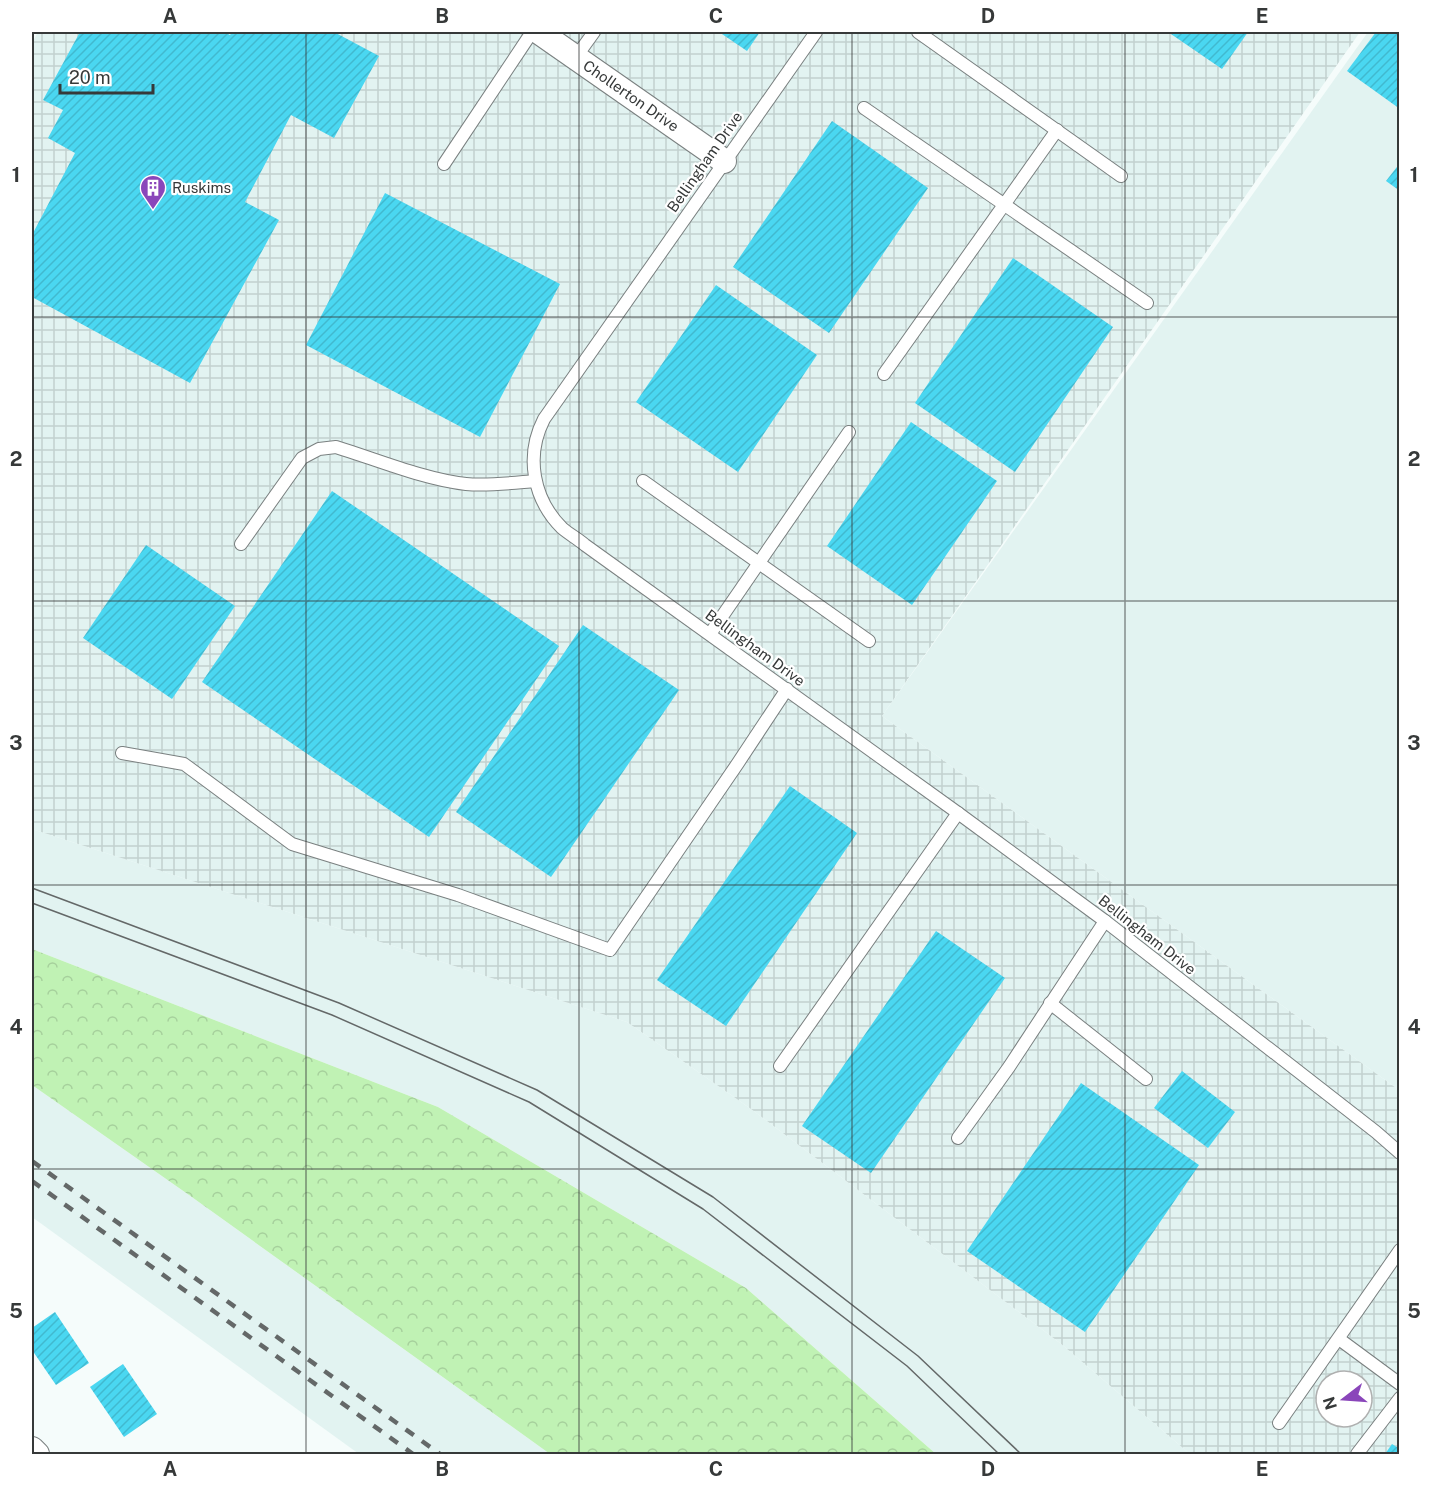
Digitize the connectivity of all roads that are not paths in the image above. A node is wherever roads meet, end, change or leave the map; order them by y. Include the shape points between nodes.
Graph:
1 (532, 32) edge
2 (539, 32) edge
3 (594, 32) edge
4 (816, 32) edge
5 (918, 32) edge
6 (576, 57) junction
7 (864, 108) dead end
8 (1057, 130) junction
9 (724, 161) junction
10 (444, 164) dead end
11 (1121, 176) dead end
12 (1005, 203) junction
13 (1147, 303) dead end
14 (884, 374) dead end
15 (849, 432) dead end
16 (535, 481) junction
17 (643, 481) dead end
18 (241, 544) dead end
19 (759, 563) junction
20 (710, 634) junction
21 (869, 641) dead end
22 (787, 689) junction
23 (122, 753) dead end
24 (958, 813) junction
25 (1106, 921) junction
26 (1050, 1003) junction
27 (780, 1066) dead end
28 (1146, 1079) dead end
29 (958, 1138) dead end
30 (1400, 1153) edge
31 (1400, 1250) edge
32 (1339, 1339) junction
33 (1400, 1384) edge
34 (1400, 1398) edge
35 (1279, 1423) dead end
36 (32, 1449) edge
37 (37, 1455) edge
38 (1357, 1455) edge

1 - 10 lane
2 - 6 street, Chollerton Drive
3 - 6 lane
4 - 9 lane, Bellingham Drive
5 - 8 lane
6 - 9 street, Chollerton Drive
7 - 12 lane
8 - 11 lane
8 - 12 lane
9 - 16 lane, Bellingham Drive via 544,419 533,448
12 - 13 lane
12 - 14 lane
15 - 19 lane
16 - 18 lane via 465,484 336,447 319,449 302,458
16 - 20 lane, Bellingham Drive via 543,502 563,528
17 - 19 lane
19 - 20 lane
19 - 21 lane
20 - 22 lane, Bellingham Drive
22 - 23 lane via 609,950 458,895 292,844 184,764
22 - 24 lane, Bellingham Drive
24 - 25 lane, Bellingham Drive
24 - 27 lane
25 - 26 lane
25 - 30 lane, Bellingham Drive
26 - 28 lane
26 - 29 lane
31 - 32 lane
32 - 33 lane
32 - 35 lane
34 - 38 lane
36 - 37 street

